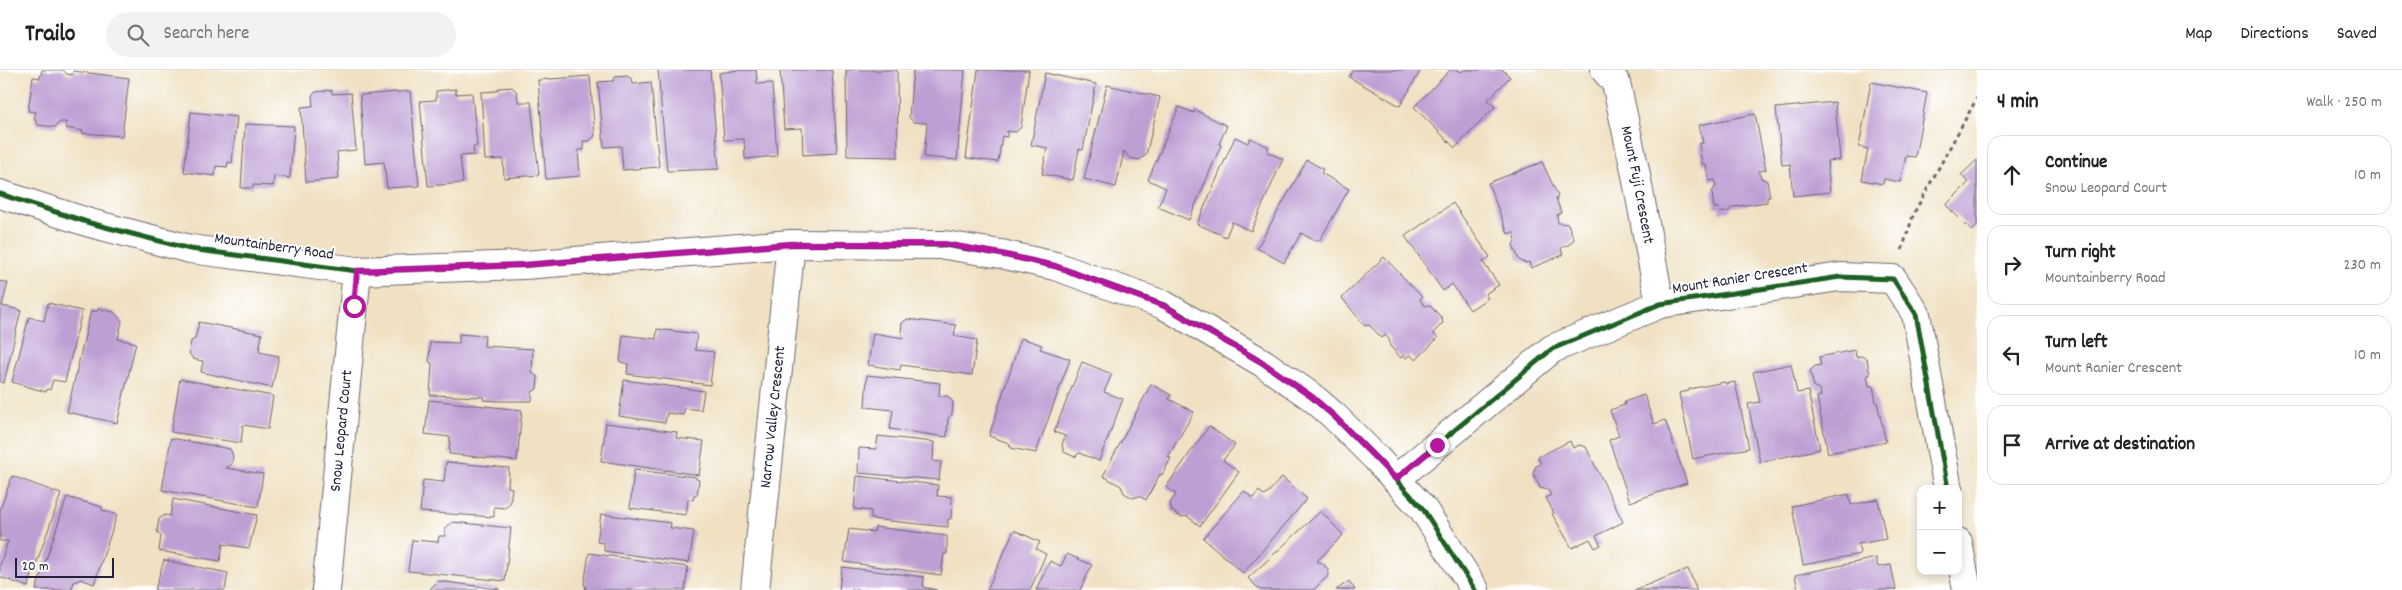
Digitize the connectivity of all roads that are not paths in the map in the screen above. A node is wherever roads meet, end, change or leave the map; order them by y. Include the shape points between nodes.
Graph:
1 (1605, 70) edge
2 (0, 194) edge
3 (791, 244) junction
4 (357, 271) junction
5 (1660, 304) junction
6 (1396, 479) junction
7 (1947, 485) edge
8 (1962, 563) edge
9 (326, 590) edge
10 (755, 590) edge
11 (1475, 590) edge
12 (1967, 590) edge

1 - 5 street, Mount Fuji Crescent via 1616,82
2 - 4 street, Mountainberry Road via 90,224 190,249
3 - 4 street, Mountainberry Road via 524,265
3 - 6 street, Mountainberry Road via 962,246 1055,266 1142,297 1164,306 1244,352 1312,397
3 - 10 street, Narrow Valley Crescent
4 - 9 street, Snow Leopard Court
5 - 6 street, Mount Ranier Crescent via 1552,349
5 - 7 street, Mount Ranier Crescent via 1840,277 1893,279 1916,314
6 - 11 street, Mountainberry Road via 1423,509
8 - 12 street

